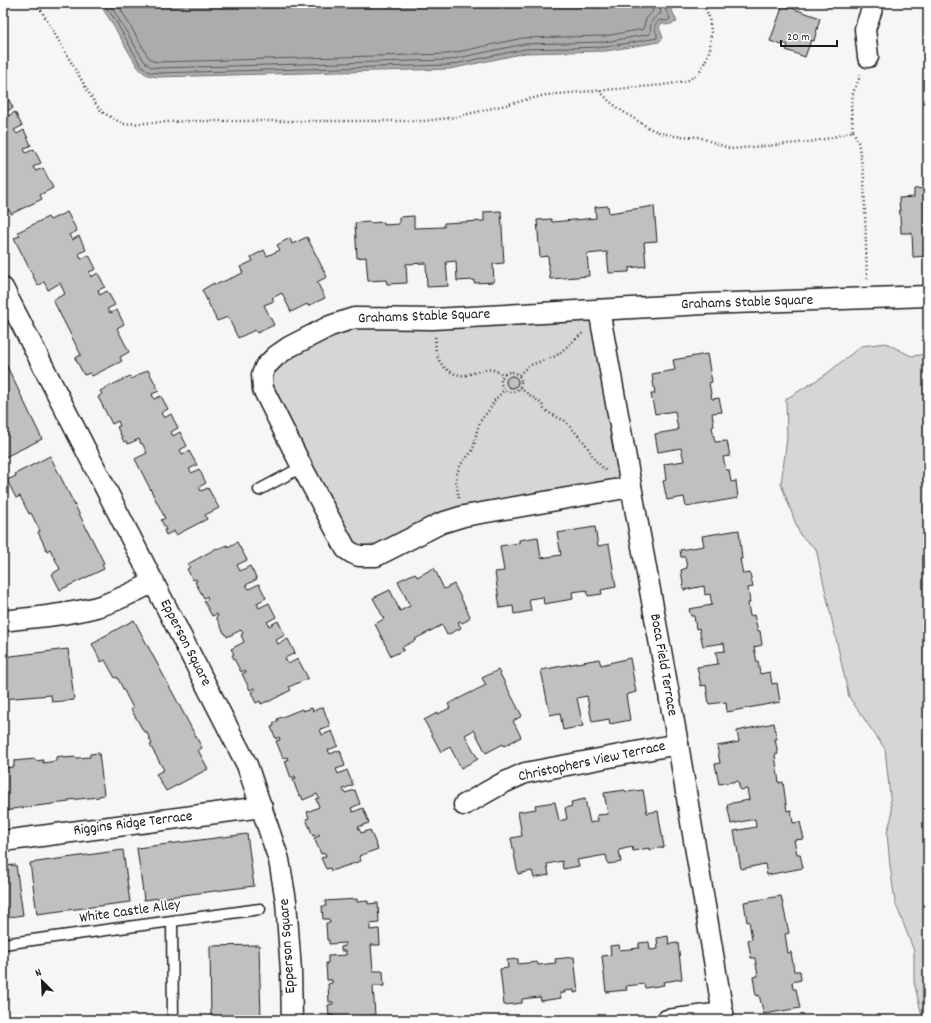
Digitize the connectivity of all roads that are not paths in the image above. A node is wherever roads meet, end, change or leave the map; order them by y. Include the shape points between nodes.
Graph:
1 (874, 3) edge
2 (868, 57) road end
3 (3, 290) edge
4 (928, 296) edge
5 (599, 310) junction
6 (302, 467) junction
7 (631, 487) junction
8 (259, 490) dead end
9 (154, 582) junction
10 (3, 621) edge
11 (678, 744) junction
12 (464, 805) dead end
13 (262, 807) junction
14 (3, 841) edge
15 (260, 909) dead end
16 (172, 922) junction
17 (3, 944) edge
18 (724, 1016) edge
19 (173, 1020) edge
20 (292, 1020) edge
21 (667, 1020) edge

1 - 2 street via 865,29
3 - 9 street, Epperson Square
4 - 5 street, Grahams Stable Square
5 - 6 street, Grahams Stable Square via 433,318 354,318 330,326 289,347 265,367 262,375 263,389
5 - 7 street, Boca Field Terrace
6 - 7 street, Grahams Stable Square via 346,549 359,556 376,556 441,523 464,516
6 - 8 lane
7 - 11 street, Boca Field Terrace
9 - 10 street via 100,606
9 - 13 street, Epperson Square via 247,765
11 - 12 street, Christophers View Terrace via 525,773
11 - 18 street, Boca Field Terrace
13 - 14 street, Riggins Ridge Terrace
13 - 20 street, Epperson Square via 279,860 286,901
15 - 16 lane, White Castle Alley
16 - 17 lane, White Castle Alley
16 - 19 lane
18 - 21 street

